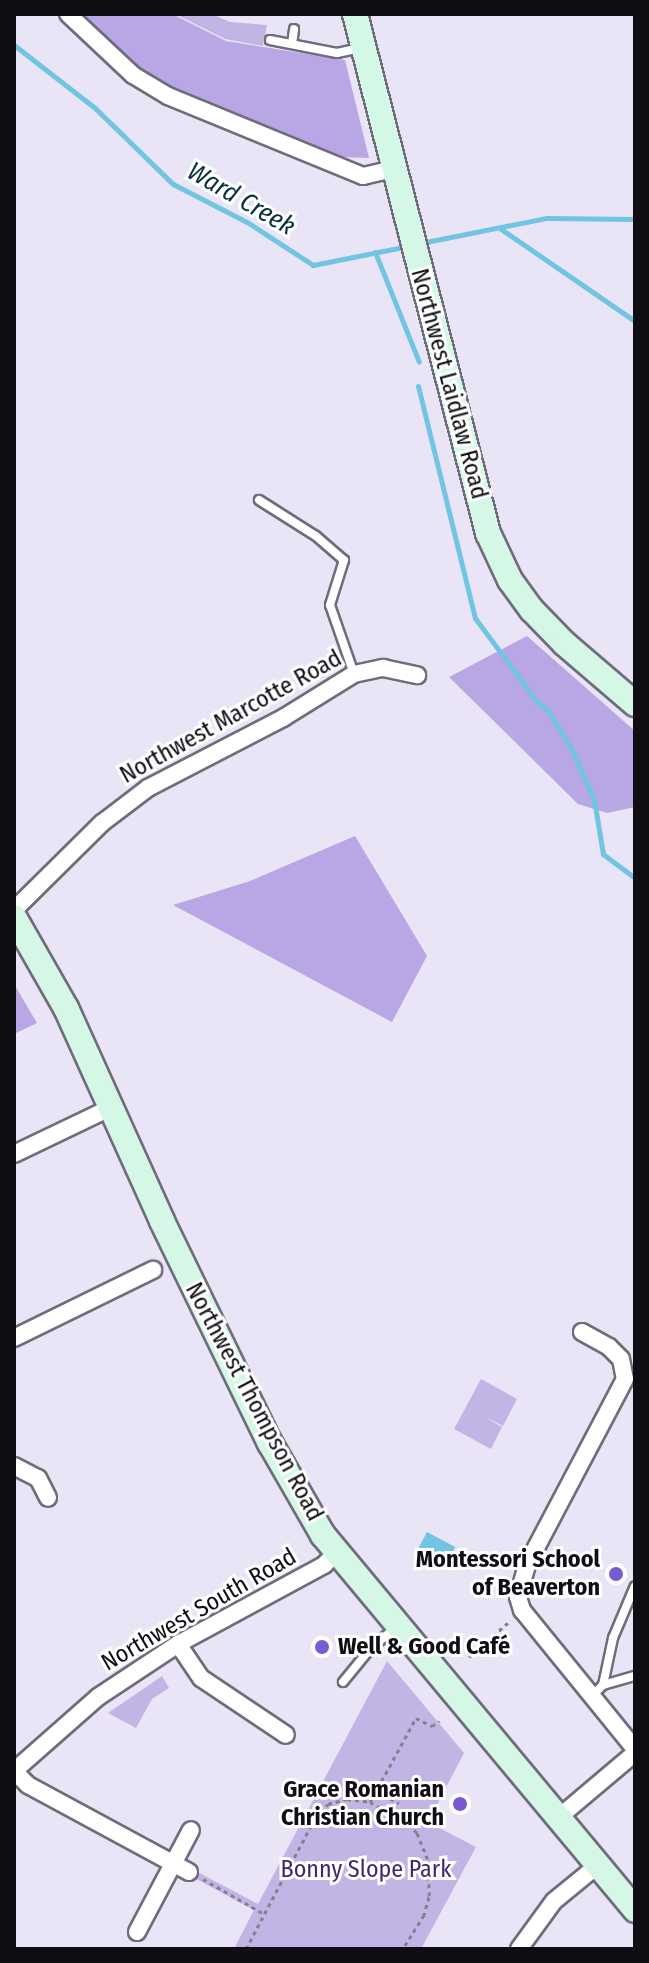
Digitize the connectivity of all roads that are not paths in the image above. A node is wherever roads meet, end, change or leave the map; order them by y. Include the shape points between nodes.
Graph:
1 (68, 14) edge
2 (355, 14) edge
3 (294, 29) dead end
4 (270, 40) dead end
5 (292, 44) junction
6 (361, 48) junction
7 (393, 169) junction
8 (259, 500) dead end
9 (354, 674) junction
10 (417, 675) dead end
11 (635, 704) edge
12 (14, 910) edge
13 (14, 917) edge
14 (112, 1107) junction
15 (14, 1154) edge
16 (153, 1270) dead end
17 (582, 1332) dead end
18 (14, 1338) edge
19 (628, 1358) edge
20 (14, 1466) edge
21 (48, 1498) dead end
22 (336, 1553) junction
23 (635, 1586) edge
24 (397, 1627) junction
25 (178, 1644) junction
26 (635, 1676) edge
27 (343, 1682) dead end
28 (598, 1691) junction
29 (286, 1735) dead end
30 (635, 1751) edge
31 (14, 1771) edge
32 (558, 1818) junction
33 (191, 1830) dead end
34 (172, 1863) junction
35 (598, 1865) junction
36 (189, 1872) road end
37 (635, 1910) edge
38 (137, 1932) dead end
39 (519, 1949) edge

1 - 7 street via 133,75 168,96 363,176
2 - 6 street, Northwest Laidlaw Road
3 - 5 lane
4 - 5 lane
5 - 6 lane via 337,53
6 - 7 street, Northwest Laidlaw Road
7 - 11 street, Northwest Laidlaw Road via 473,481 502,566 545,625
8 - 9 lane via 344,560 330,605
9 - 10 street, Northwest Marcotte Road via 383,668
9 - 12 street, Northwest Marcotte Road via 134,797
13 - 14 street, Northwest Thompson Road via 59,995
14 - 15 street
14 - 22 street, Northwest Thompson Road via 270,1443
16 - 18 street
17 - 19 street
19 - 28 street via 615,1403 520,1583 518,1597 522,1610
20 - 21 street via 38,1478
22 - 24 street, Northwest Thompson Road
22 - 25 street, Northwest South Road via 324,1565
23 - 28 lane
24 - 27 lane
24 - 32 street, Northwest Thompson Road
25 - 29 street via 207,1684
25 - 31 street, Northwest South Road via 80,1710
26 - 28 lane
28 - 30 street
30 - 32 street
31 - 34 street via 28,1785
32 - 35 street, Northwest Thompson Road
33 - 34 street
34 - 36 street
34 - 38 street
35 - 37 street, Northwest Thompson Road
35 - 39 street via 554,1901

